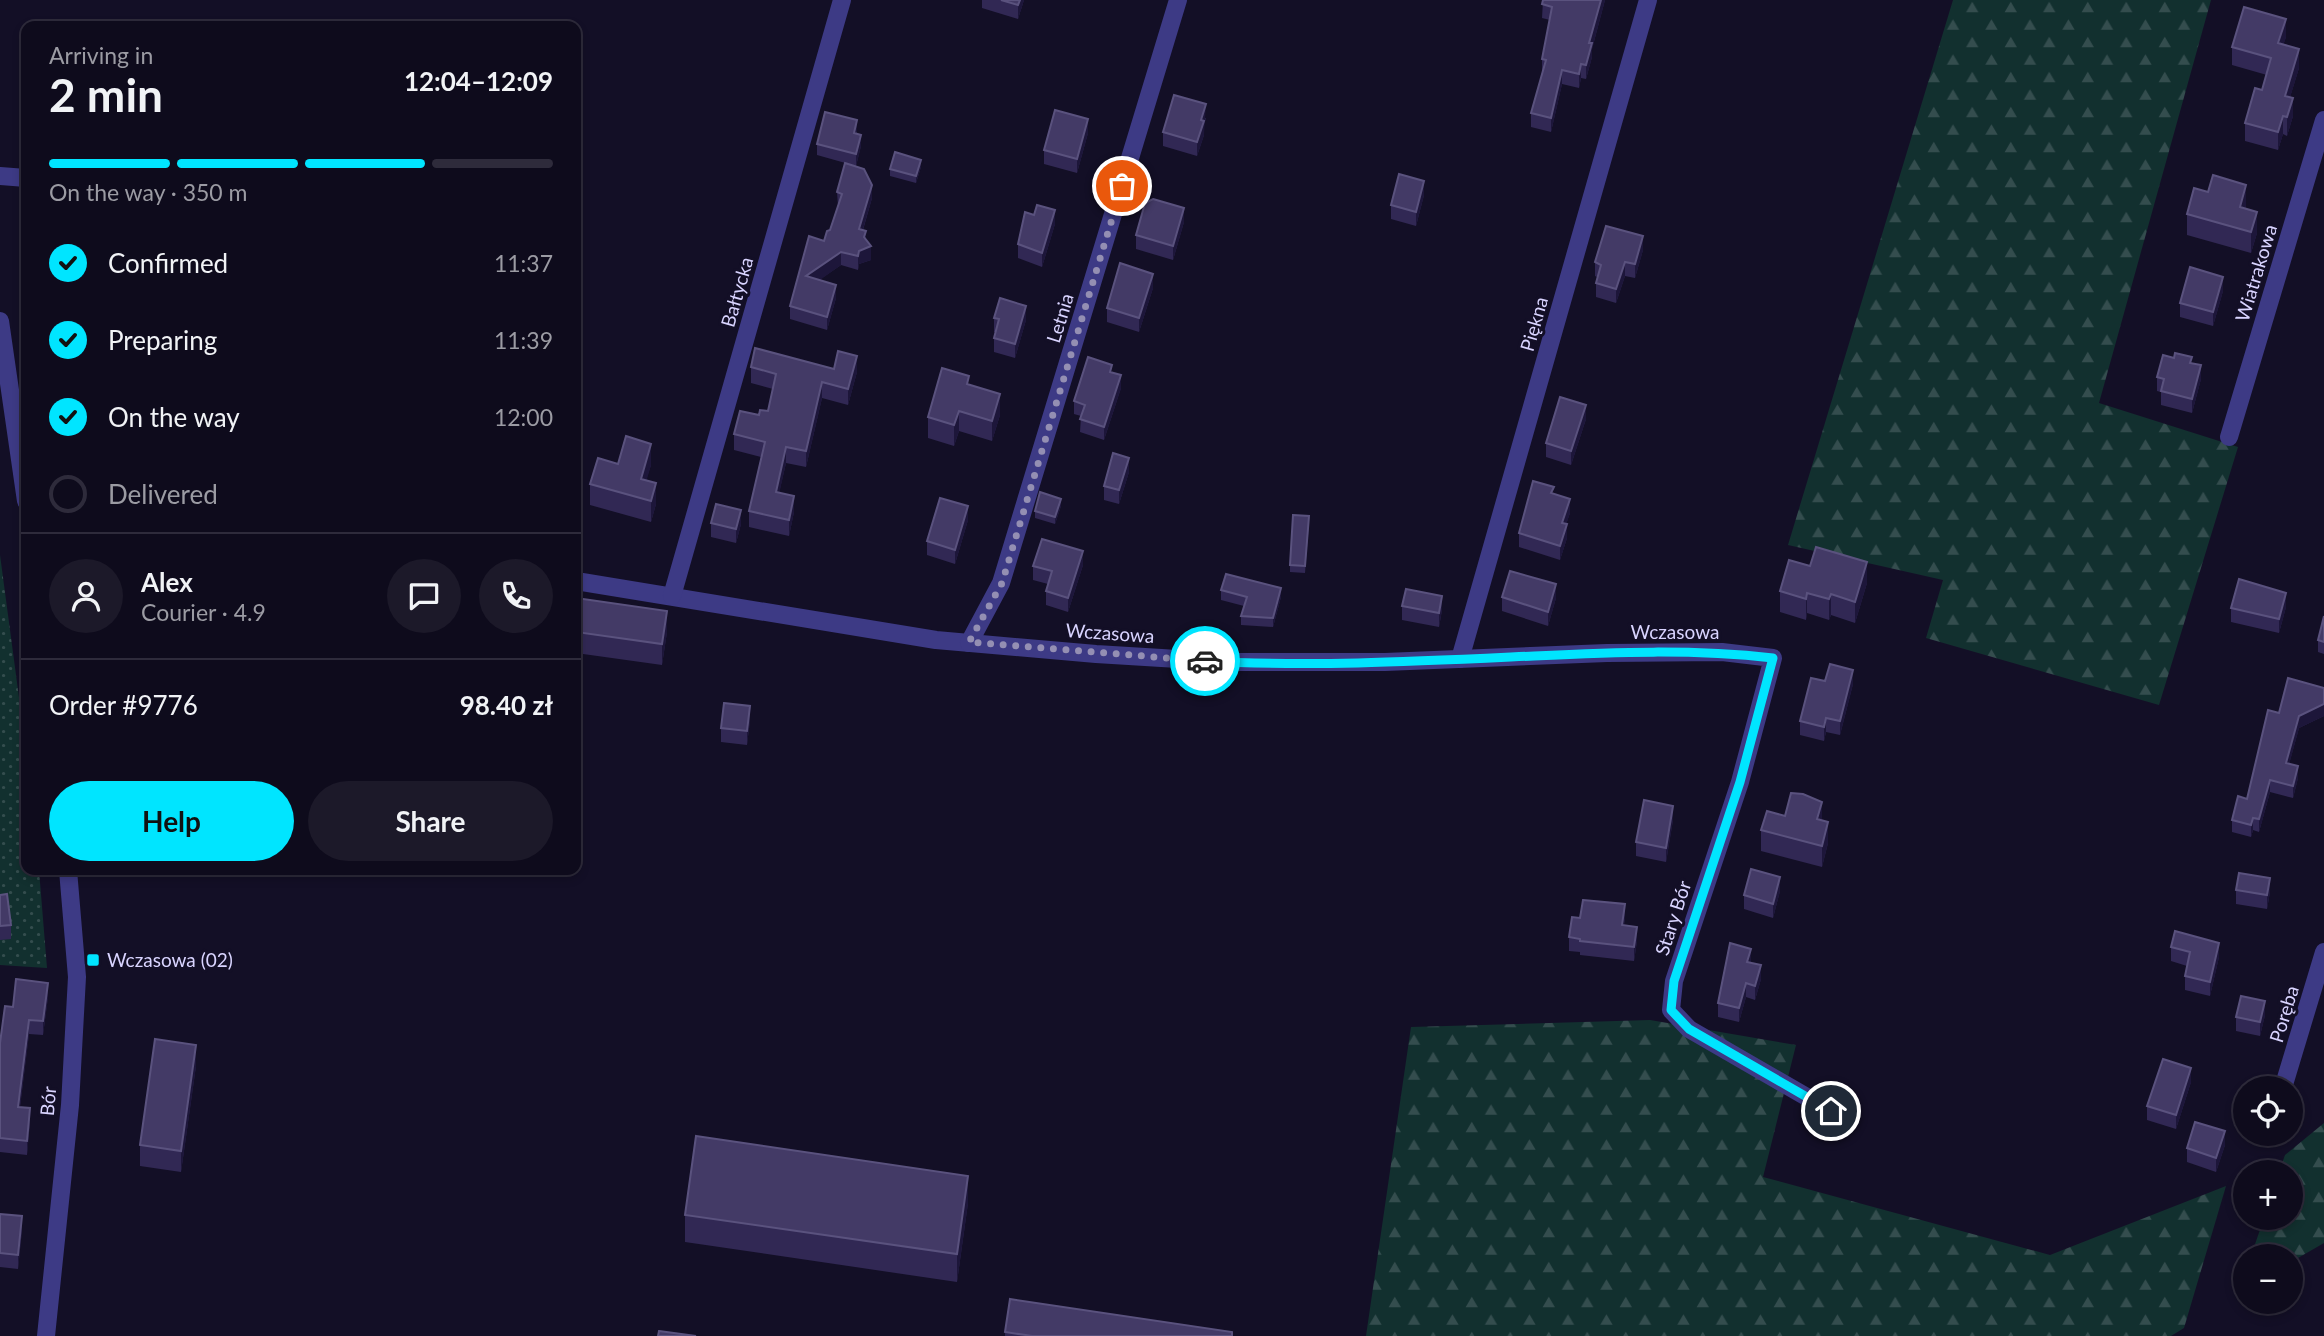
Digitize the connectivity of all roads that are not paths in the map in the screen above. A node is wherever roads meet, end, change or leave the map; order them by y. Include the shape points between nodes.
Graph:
1 (842, 0) edge
2 (1178, 0) edge
3 (1648, 0) edge
4 (2324, 121) edge
5 (0, 176) edge
6 (21, 177) edge
7 (0, 321) edge
8 (2229, 437) dead end
9 (21, 466) edge
10 (581, 582) edge
11 (672, 596) junction
12 (969, 642) junction
13 (1773, 658) joint
14 (1460, 659) junction
15 (68, 875) edge
16 (2324, 952) edge
17 (2287, 1076) edge
18 (1831, 1111) dead end
19 (46, 1336) edge

1 - 11 street, Bałtycka
2 - 12 street, Letnia via 1002,583
3 - 14 street, Piękna
4 - 8 street, Wiatrakowa
5 - 6 street
7 - 9 street
10 - 11 street, Wczasowa
11 - 12 street, Wczasowa
12 - 14 street, Wczasowa via 1227,662
13 - 14 street, Wczasowa via 1722,652
13 - 18 street, Stary Bór via 1740,782 1674,981 1671,1010 1689,1029
15 - 19 street, Bór via 77,977 70,1105
16 - 17 street, Poręba

